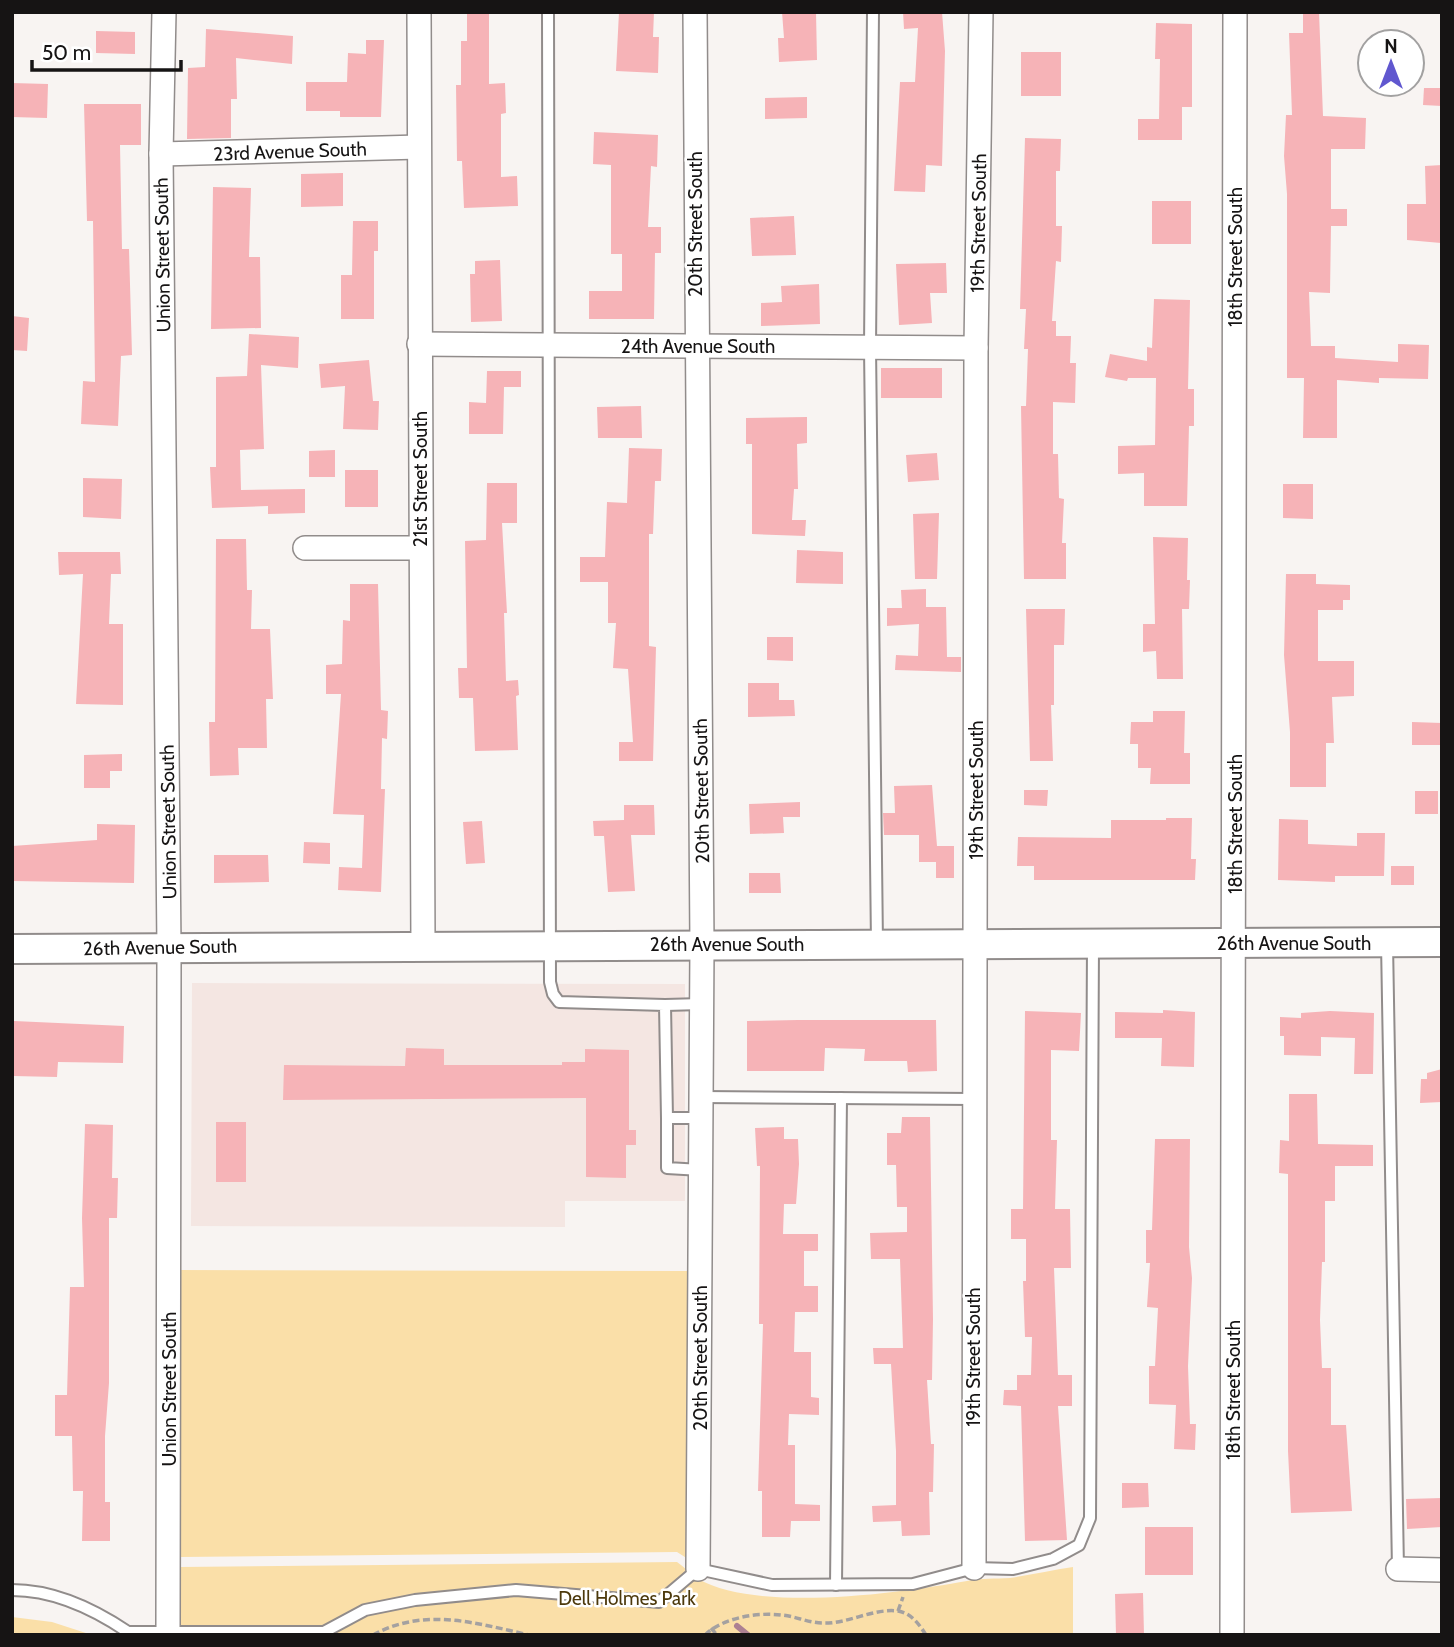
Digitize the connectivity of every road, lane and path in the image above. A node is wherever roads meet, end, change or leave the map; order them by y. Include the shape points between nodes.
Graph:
1 (164, 12) edge
2 (419, 12) edge
3 (548, 12) edge
4 (695, 12) edge
5 (873, 12) edge
6 (981, 12) edge
7 (1235, 12) edge
8 (419, 147) junction
9 (161, 154) junction
10 (419, 344) junction
11 (551, 345) junction
12 (695, 346) junction
13 (870, 347) junction
14 (976, 348) junction
15 (305, 548) dead end
16 (420, 548) junction
17 (1442, 942) edge
18 (1093, 943) junction
19 (1235, 943) junction
20 (1387, 943) junction
21 (549, 944) junction
22 (702, 944) junction
23 (877, 944) junction
24 (976, 944) junction
25 (423, 946) junction
26 (169, 947) junction
27 (12, 949) edge
28 (702, 1004) junction
29 (665, 1005) junction
30 (841, 1098) junction
31 (974, 1099) junction
32 (701, 1107) junction
33 (667, 1118) junction
34 (701, 1170) junction
35 (974, 1568) junction
36 (698, 1569) junction
37 (1398, 1569) joint
38 (1442, 1570) edge
39 (836, 1585) junction
40 (12, 1590) edge
41 (711, 1628) junction
42 (168, 1632) junction
43 (373, 1635) edge
44 (529, 1635) edge
45 (705, 1635) edge
46 (717, 1635) edge
47 (926, 1635) edge
48 (1232, 1635) edge

1 - 9 street, Union Street South
2 - 8 street, 21st Street South
3 - 11 lane
4 - 12 street, 20th Street South
5 - 13 lane
6 - 14 street, 19th Street South
7 - 19 street, 18th Street South
8 - 9 street, 23rd Avenue South
8 - 10 street, 21st Street South
9 - 26 street, Union Street South
10 - 11 street, 24th Avenue South
10 - 16 street, 21st Street South
11 - 12 street, 24th Avenue South
11 - 21 lane
12 - 13 street, 24th Avenue South
12 - 22 street, 20th Street South
13 - 14 street, 24th Avenue South
13 - 23 lane
14 - 24 street, 19th Street South
15 - 16 street
16 - 25 street, 21st Street South
17 - 20 street, 26th Avenue South
18 - 19 street, 26th Avenue South
18 - 24 street, 26th Avenue South
18 - 35 lane via 1090,1518 1079,1545 1054,1559 1013,1569
19 - 20 street, 26th Avenue South
19 - 48 street, 18th Street South
20 - 37 lane
21 - 22 street, 26th Avenue South
21 - 25 street, 26th Avenue South
21 - 29 lane via 550,982 559,1002
22 - 23 street, 26th Avenue South
22 - 28 street, 20th Street South
23 - 24 street, 26th Avenue South
24 - 31 street, 19th Street South
25 - 26 street, 26th Avenue South
26 - 27 street, 26th Avenue South
26 - 42 street, Union Street South
28 - 29 lane
28 - 32 street, 20th Street South
29 - 33 lane
30 - 31 lane
30 - 32 lane
30 - 39 lane
31 - 35 street, 19th Street South
32 - 33 lane
32 - 34 street, 20th Street South
33 - 34 lane via 667,1168
34 - 36 street, 20th Street South
35 - 39 lane via 913,1584
36 - 39 lane via 772,1585
36 - 42 lane via 659,1602 516,1590 365,1610 324,1632
37 - 38 street
40 - 42 lane via 37,1590 102,1615 128,1632
41 - 45 path
41 - 46 path
41 - 47 path via 758,1615 780,1614 822,1623 898,1611 913,1618
43 - 44 path via 410,1620 443,1618

